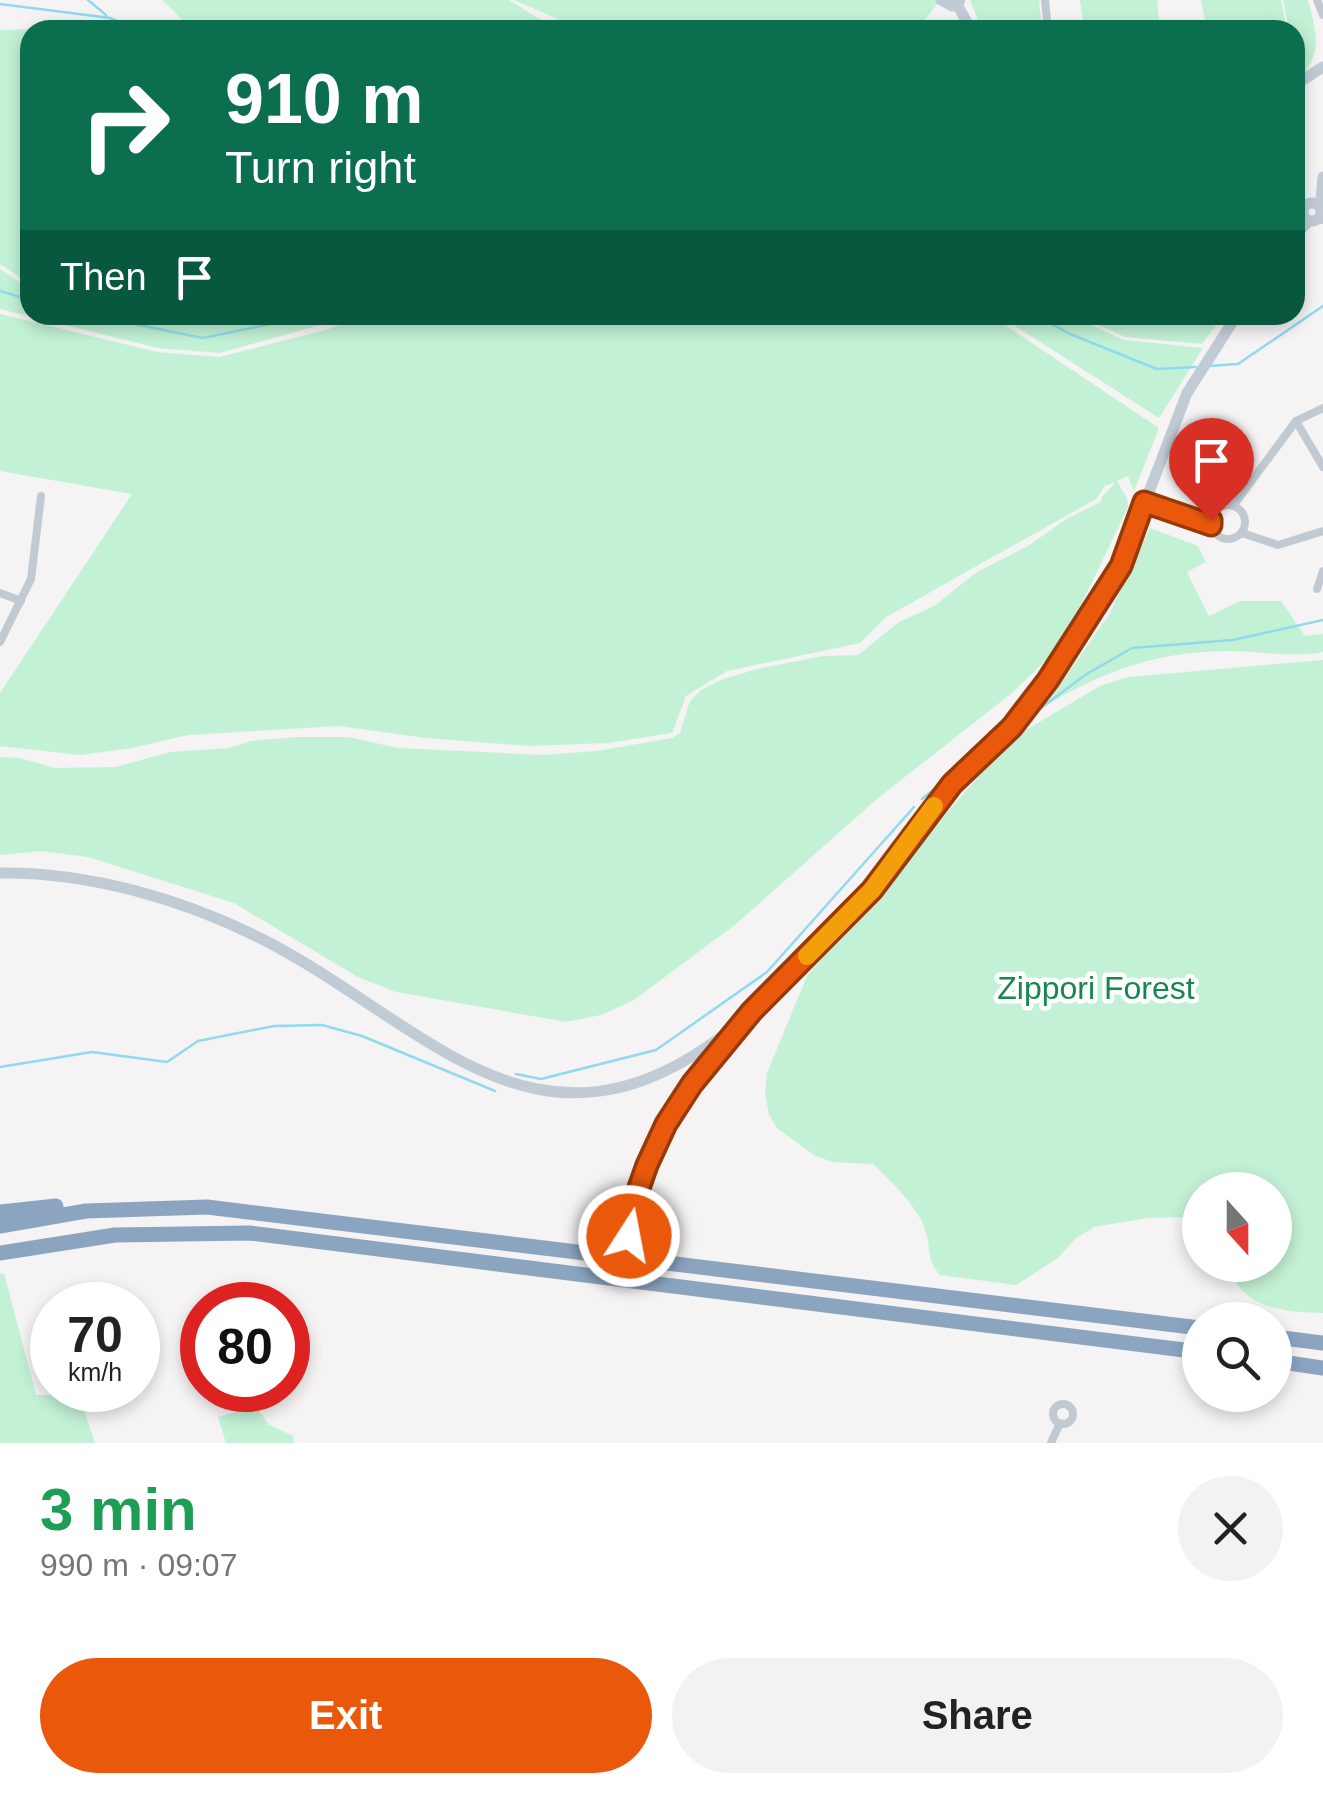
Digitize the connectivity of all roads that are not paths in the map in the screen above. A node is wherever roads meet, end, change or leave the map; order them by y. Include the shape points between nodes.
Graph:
1 (941, 0) edge
2 (1317, 0) edge
3 (959, 2) edge
4 (1323, 15) edge
5 (1322, 68) edge
6 (1323, 81) edge
7 (1323, 179) edge
8 (1313, 215) edge
9 (1231, 325) edge
10 (1323, 408) edge
11 (1296, 420) junction
12 (1323, 467) edge
13 (41, 496) dead end
14 (1144, 502) junction
15 (1233, 506) junction
16 (1211, 525) junction
17 (1323, 530) edge
18 (1242, 534) junction
19 (1323, 571) edge
20 (1316, 588) dead end
21 (0, 593) edge
22 (21, 601) junction
23 (0, 642) edge
24 (0, 873) edge
25 (752, 1011) junction
26 (0, 1212) edge
27 (264, 1212) junction
28 (0, 1226) edge
29 (0, 1254) edge
30 (768, 1276) junction
31 (1182, 1326) edge
32 (1292, 1339) edge
33 (1323, 1343) edge
34 (1182, 1350) edge
35 (1292, 1364) edge
36 (1323, 1368) edge
37 (1060, 1423) dead end
38 (1052, 1443) edge

1 - 3 main road via 949,6
2 - 4 street
5 - 6 main road
7 - 8 main road
9 - 14 main road via 1187,393
10 - 11 street
11 - 12 street
11 - 15 street
13 - 22 street via 31,579
14 - 16 street
14 - 25 main road via 1121,566 1012,727 940,798 855,909
15 - 16 street via 1216,510
15 - 18 street via 1245,517
16 - 18 street via 1226,540
17 - 18 street via 1278,544
19 - 20 street
21 - 22 street
22 - 23 street
24 - 25 main road via 80,880 200,912 285,952 457,1062 540,1090 586,1091 640,1081 687,1060
25 - 30 highway via 666,1124 628,1229 647,1254
26 - 27 highway via 164,1200
27 - 28 highway via 131,1208
27 - 30 highway
29 - 34 highway via 114,1235 280,1236
30 - 31 highway
32 - 33 highway
35 - 36 highway
37 - 38 street

